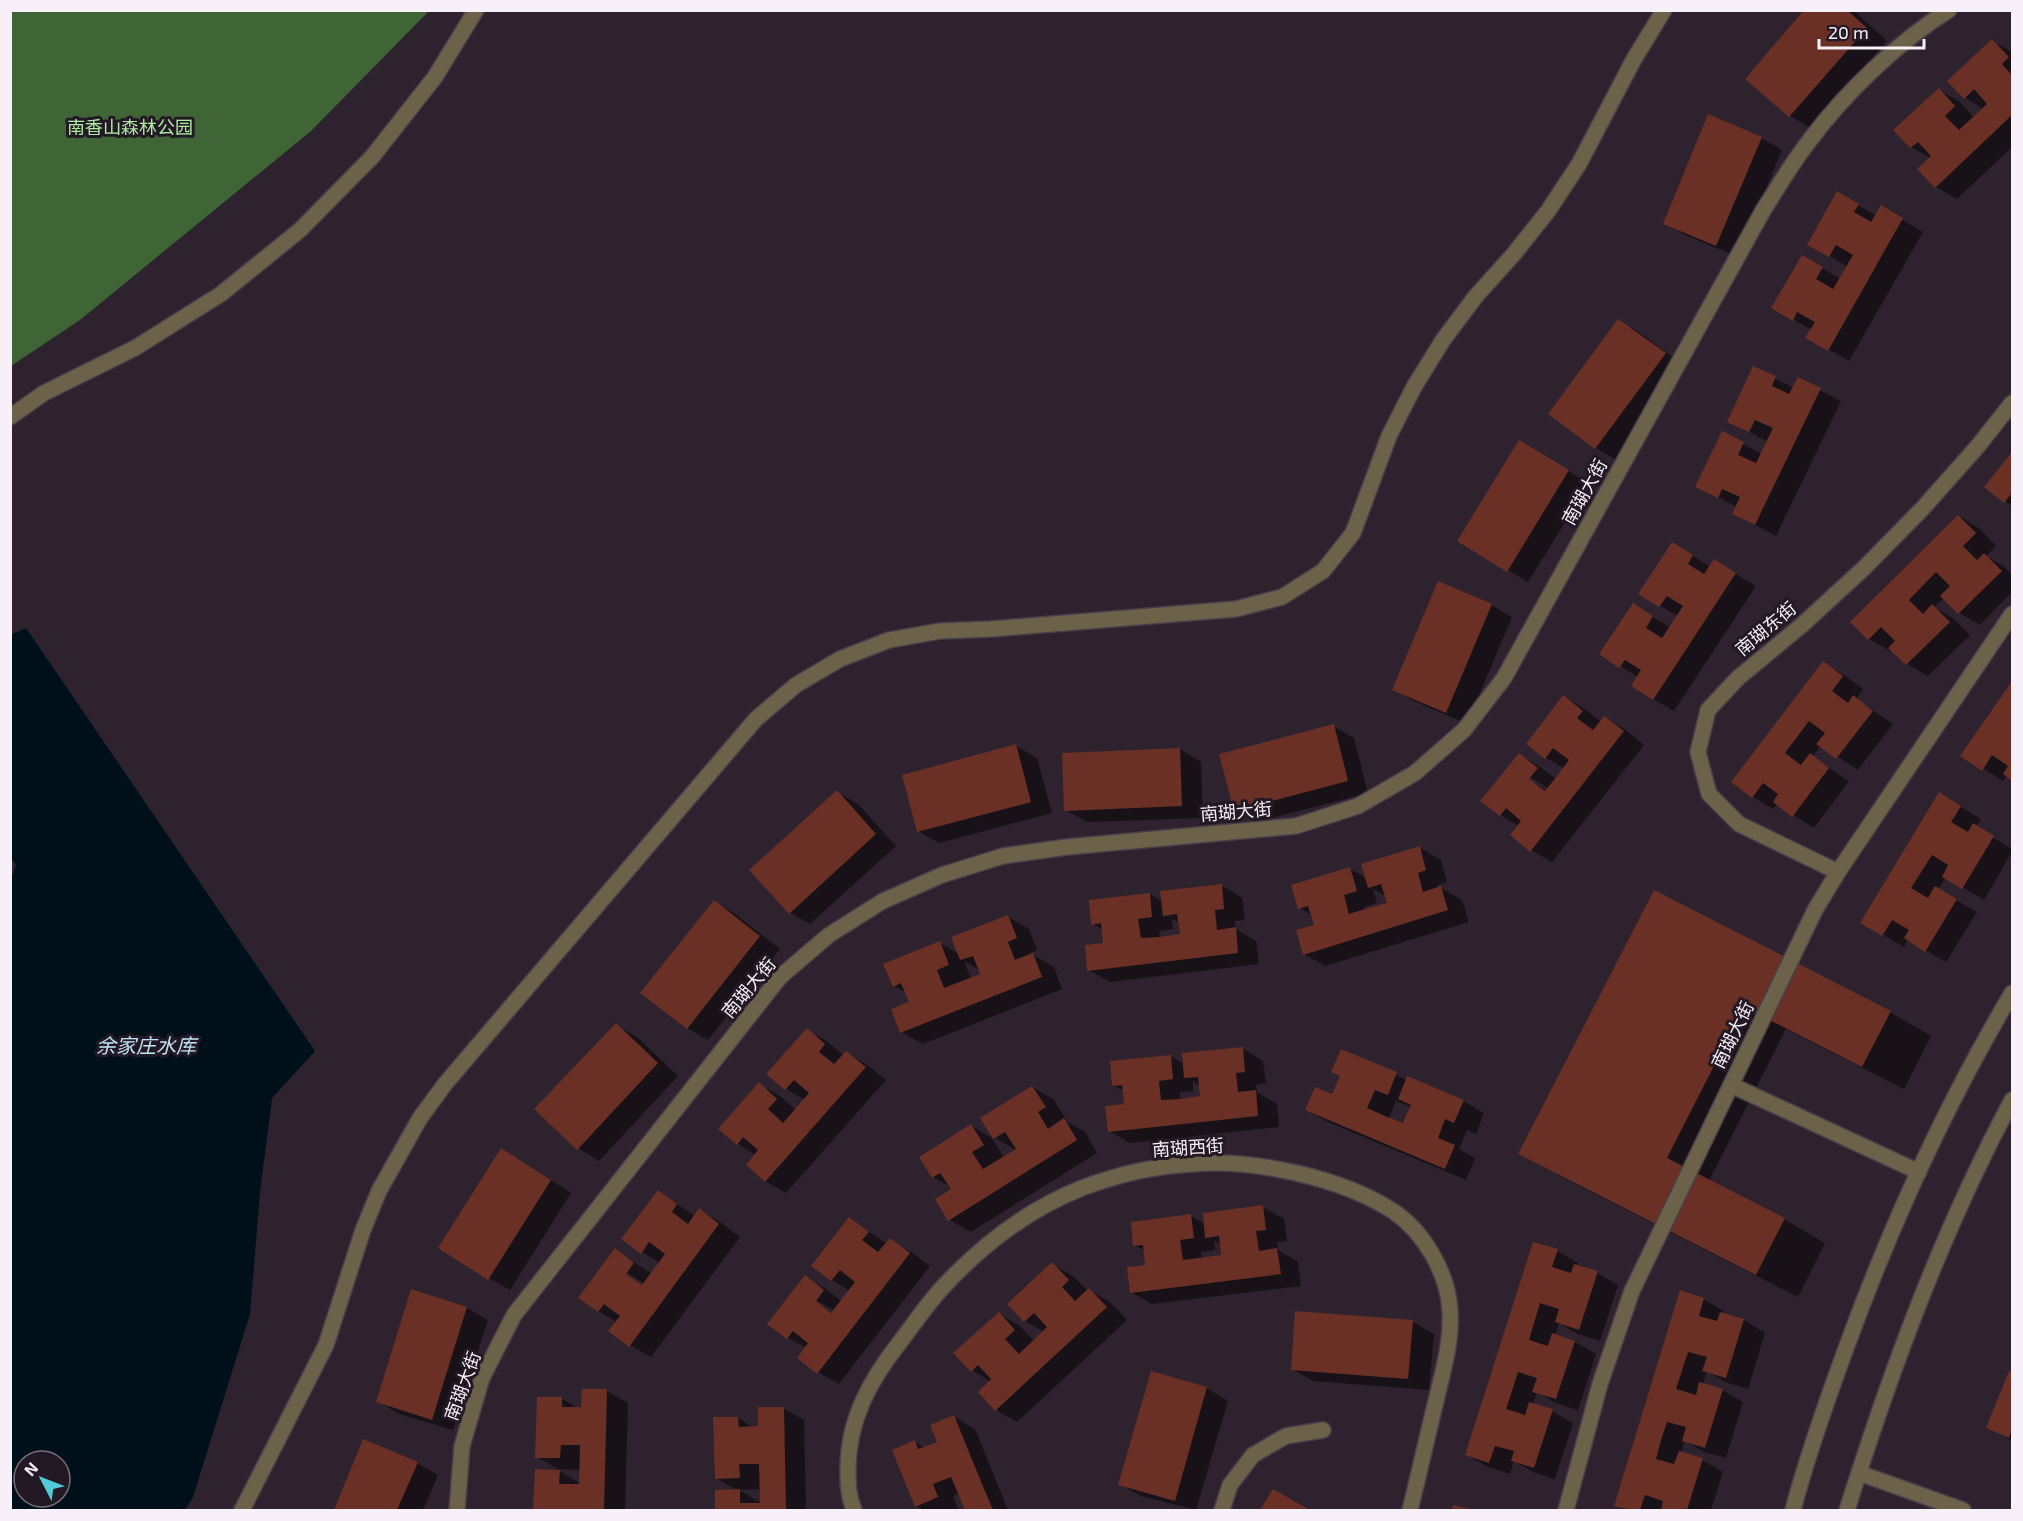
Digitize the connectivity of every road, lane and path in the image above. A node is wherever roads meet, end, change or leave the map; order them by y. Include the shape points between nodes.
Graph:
1 (476, 10) edge
2 (1664, 10) edge
3 (1948, 10) edge
4 (2013, 403) edge
5 (10, 417) edge
6 (2013, 614) edge
7 (1838, 872) junction
8 (2013, 993) edge
9 (1731, 1085) junction
10 (2013, 1100) edge
11 (1919, 1172) junction
12 (1323, 1430) dead end
13 (1859, 1473) junction
14 (242, 1510) edge
15 (457, 1510) edge
16 (854, 1510) edge
17 (1222, 1510) edge
18 (1410, 1510) edge
19 (1566, 1510) edge
20 (1793, 1510) edge
21 (1847, 1510) edge
22 (1963, 1510) edge

1 - 5 street via 435,77 372,157 300,230 221,294 135,348 44,393
2 - 14 street via 1579,164 1548,211 1476,296 1414,387 1389,436 1353,533 1323,571 1282,597 1236,609 940,631 889,640 822,669 756,719 420,1118 379,1191 326,1345
3 - 15 street, 南瑚大街 via 1866,77 1810,140 1764,209 1504,678 1464,730 1415,773 1358,806 1296,826 1003,856 942,875 893,897 829,935 780,977 514,1315 482,1378 462,1446
4 - 7 street, 南瑚东街 via 1931,500 1864,568 1738,678 1708,710 1698,752 1709,794 1739,824
6 - 7 street, 南瑚大街
7 - 9 street, 南瑚大街 via 1815,910
8 - 11 street
9 - 11 street
9 - 19 street, 南瑚大街 via 1632,1291 1600,1384
10 - 13 street via 1953,1223 1912,1320
11 - 20 street via 1863,1300
12 - 17 street via 1286,1436 1253,1455 1230,1485
13 - 21 street
13 - 22 street
16 - 18 street, 南瑚西街 via 848,1496 848,1452 858,1408 879,1369 942,1289 982,1248 1020,1221 1081,1189 1136,1172 1192,1164 1250,1165 1306,1175 1360,1194 1394,1212 1422,1239 1441,1272 1450,1310 1449,1348

